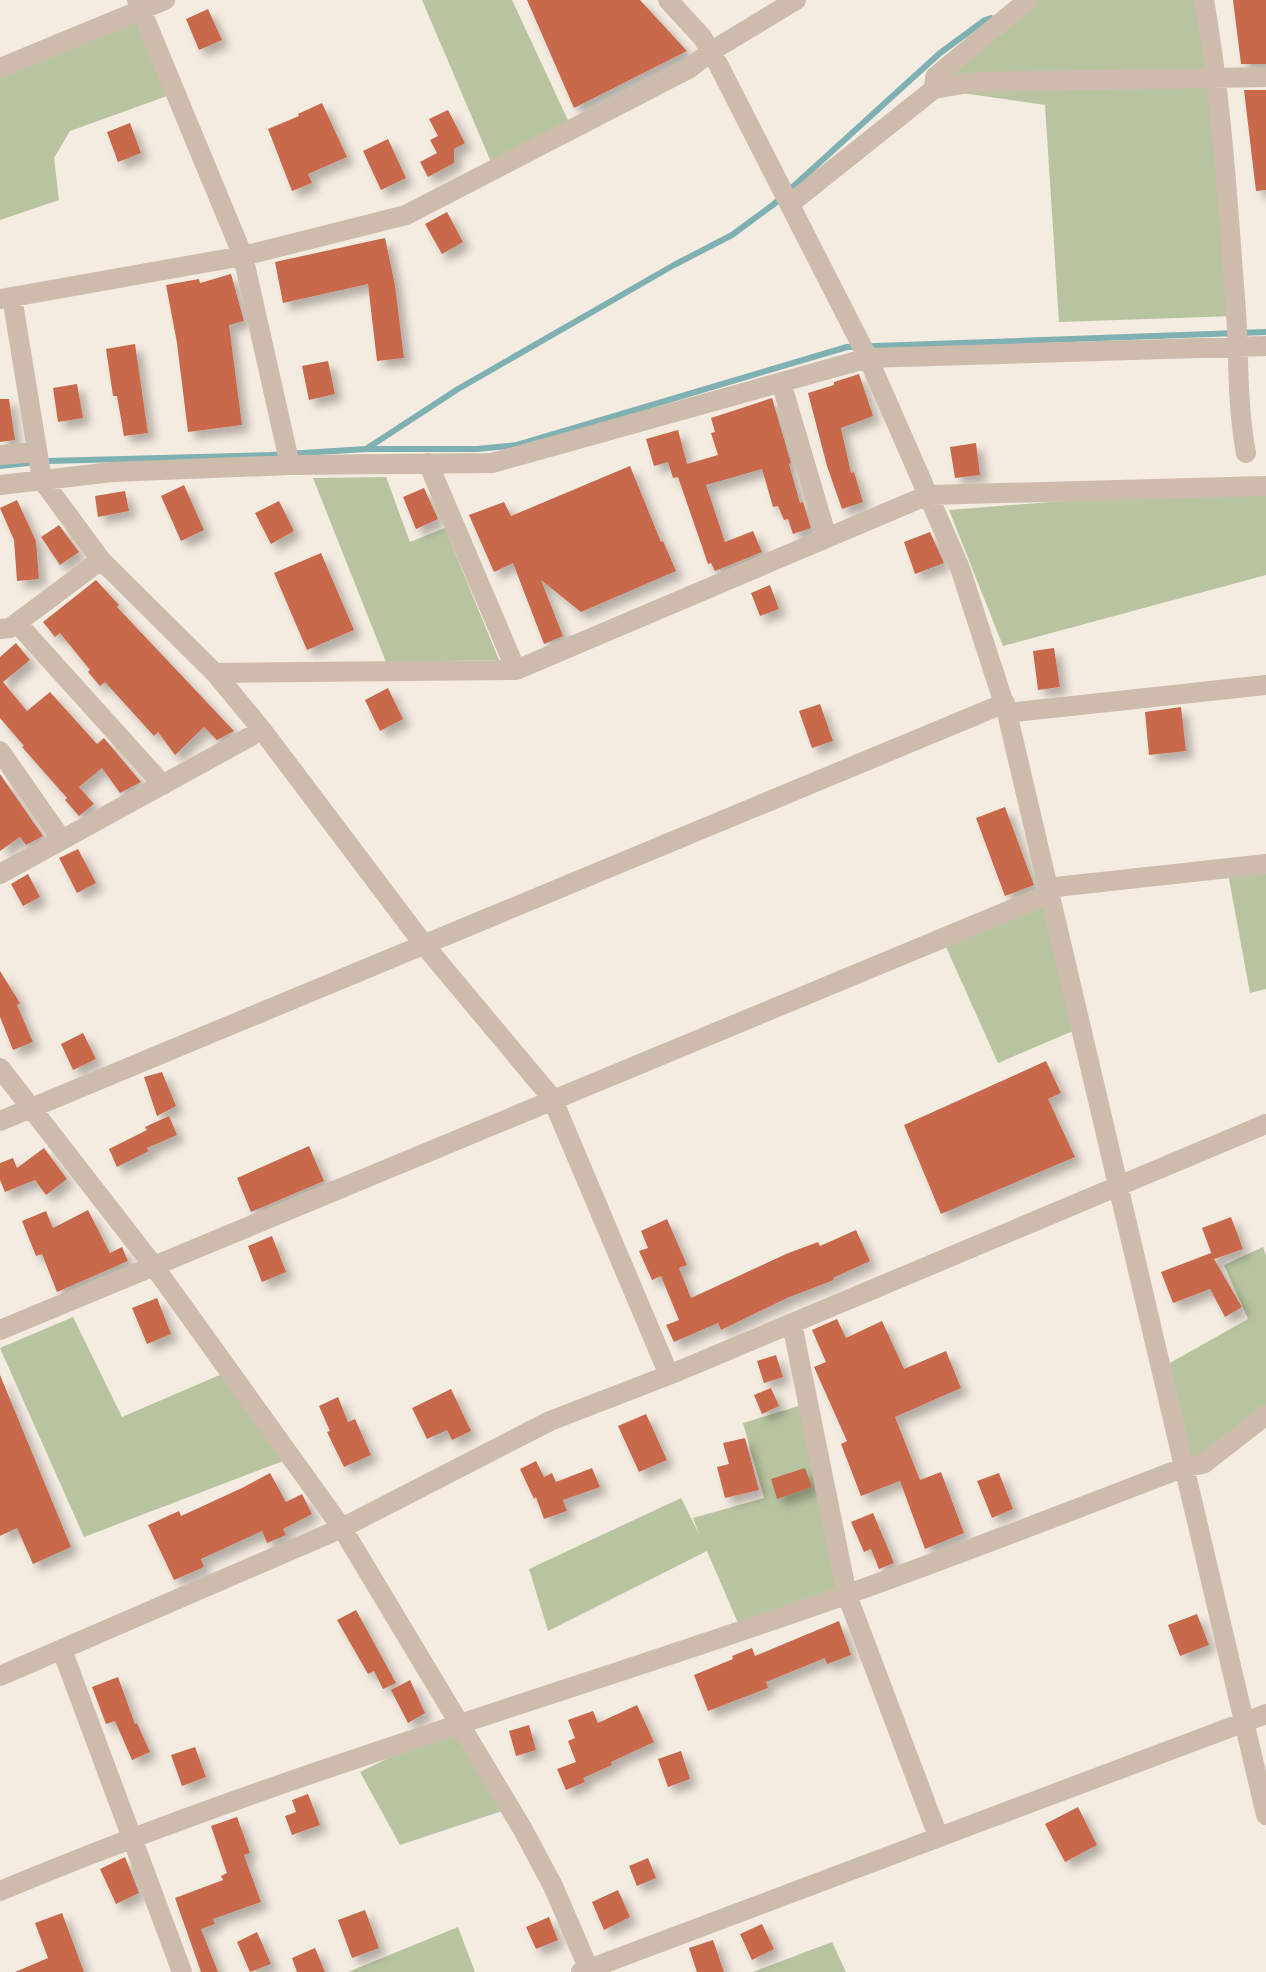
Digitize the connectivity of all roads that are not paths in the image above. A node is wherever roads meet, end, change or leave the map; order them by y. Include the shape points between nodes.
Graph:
1 (165, 0) edge
2 (668, 0) edge
3 (796, 0) edge
4 (1028, 0) edge
5 (1204, 0) edge
6 (139, 5) edge
7 (710, 52) junction
8 (0, 68) edge
9 (1266, 77) edge
10 (1218, 78) junction
11 (934, 89) junction
12 (786, 194) junction
13 (243, 256) junction
14 (6, 298) edge
15 (1236, 346) junction
16 (1266, 346) edge
17 (868, 358) junction
18 (781, 382) junction
19 (37, 452) junction
20 (1246, 453) dead end
21 (0, 455) edge
22 (288, 455) junction
23 (428, 463) junction
24 (42, 480) junction
25 (0, 485) edge
26 (1266, 486) edge
27 (928, 495) junction
28 (827, 538) junction
29 (101, 560) junction
30 (9, 626) edge
31 (516, 670) junction
32 (215, 673) junction
33 (1266, 685) edge
34 (1006, 708) junction
35 (262, 730) junction
36 (0, 751) edge
37 (163, 785) junction
38 (62, 840) junction
39 (1266, 864) edge
40 (0, 874) edge
41 (1048, 891) junction
42 (425, 946) junction
43 (0, 1068) edge
44 (552, 1098) junction
45 (31, 1108) junction
46 (0, 1121) edge
47 (1266, 1124) edge
48 (1116, 1186) junction
49 (153, 1265) junction
50 (792, 1324) junction
51 (0, 1330) edge
52 (669, 1375) junction
53 (1266, 1415) edge
54 (1185, 1467) junction
55 (342, 1528) junction
56 (847, 1595) junction
57 (62, 1650) junction
58 (0, 1676) edge
59 (1266, 1714) edge
60 (1244, 1723) junction
61 (458, 1724) junction
62 (1266, 1815) edge
63 (938, 1836) junction
64 (132, 1839) junction
65 (0, 1891) edge
66 (587, 1971) edge
67 (182, 1972) edge

1 - 6 street
2 - 7 street
3 - 7 street
4 - 11 street via 935,77
5 - 10 street
6 - 8 street
6 - 13 street
7 - 12 street
7 - 13 street via 690,68 406,215
9 - 10 street
10 - 11 street via 975,82
10 - 15 street
11 - 12 street
12 - 17 street
13 - 14 street
13 - 22 street
14 - 19 street
15 - 16 street
15 - 17 street
15 - 20 street
17 - 18 street
17 - 27 street
18 - 23 street via 492,463
18 - 28 street
19 - 21 street
19 - 24 street
22 - 23 street
22 - 24 street
23 - 31 street
24 - 25 street
24 - 29 street
26 - 27 street
27 - 28 street
27 - 34 street via 960,568
28 - 31 street
29 - 30 street
29 - 32 street
30 - 37 street
31 - 32 street
32 - 35 street
33 - 34 street
34 - 41 street
34 - 42 street
35 - 37 street
35 - 42 street
36 - 38 street
37 - 38 street
38 - 40 street
39 - 41 street
41 - 44 street
41 - 48 street
42 - 44 street
42 - 45 street
43 - 45 street
44 - 49 street
44 - 52 street
45 - 46 street
45 - 49 street
47 - 48 street
48 - 50 street
48 - 54 street
49 - 51 street
49 - 55 street
50 - 52 street
50 - 56 street
52 - 55 street via 550,1421
53 - 54 street via 1203,1464
54 - 56 street
54 - 60 street
55 - 57 street
55 - 61 street
56 - 61 street
56 - 63 street
57 - 58 street
57 - 64 street
59 - 60 street
60 - 62 street
60 - 63 street
61 - 64 street
61 - 66 street via 553,1886
63 - 66 street
64 - 65 street
64 - 67 street

